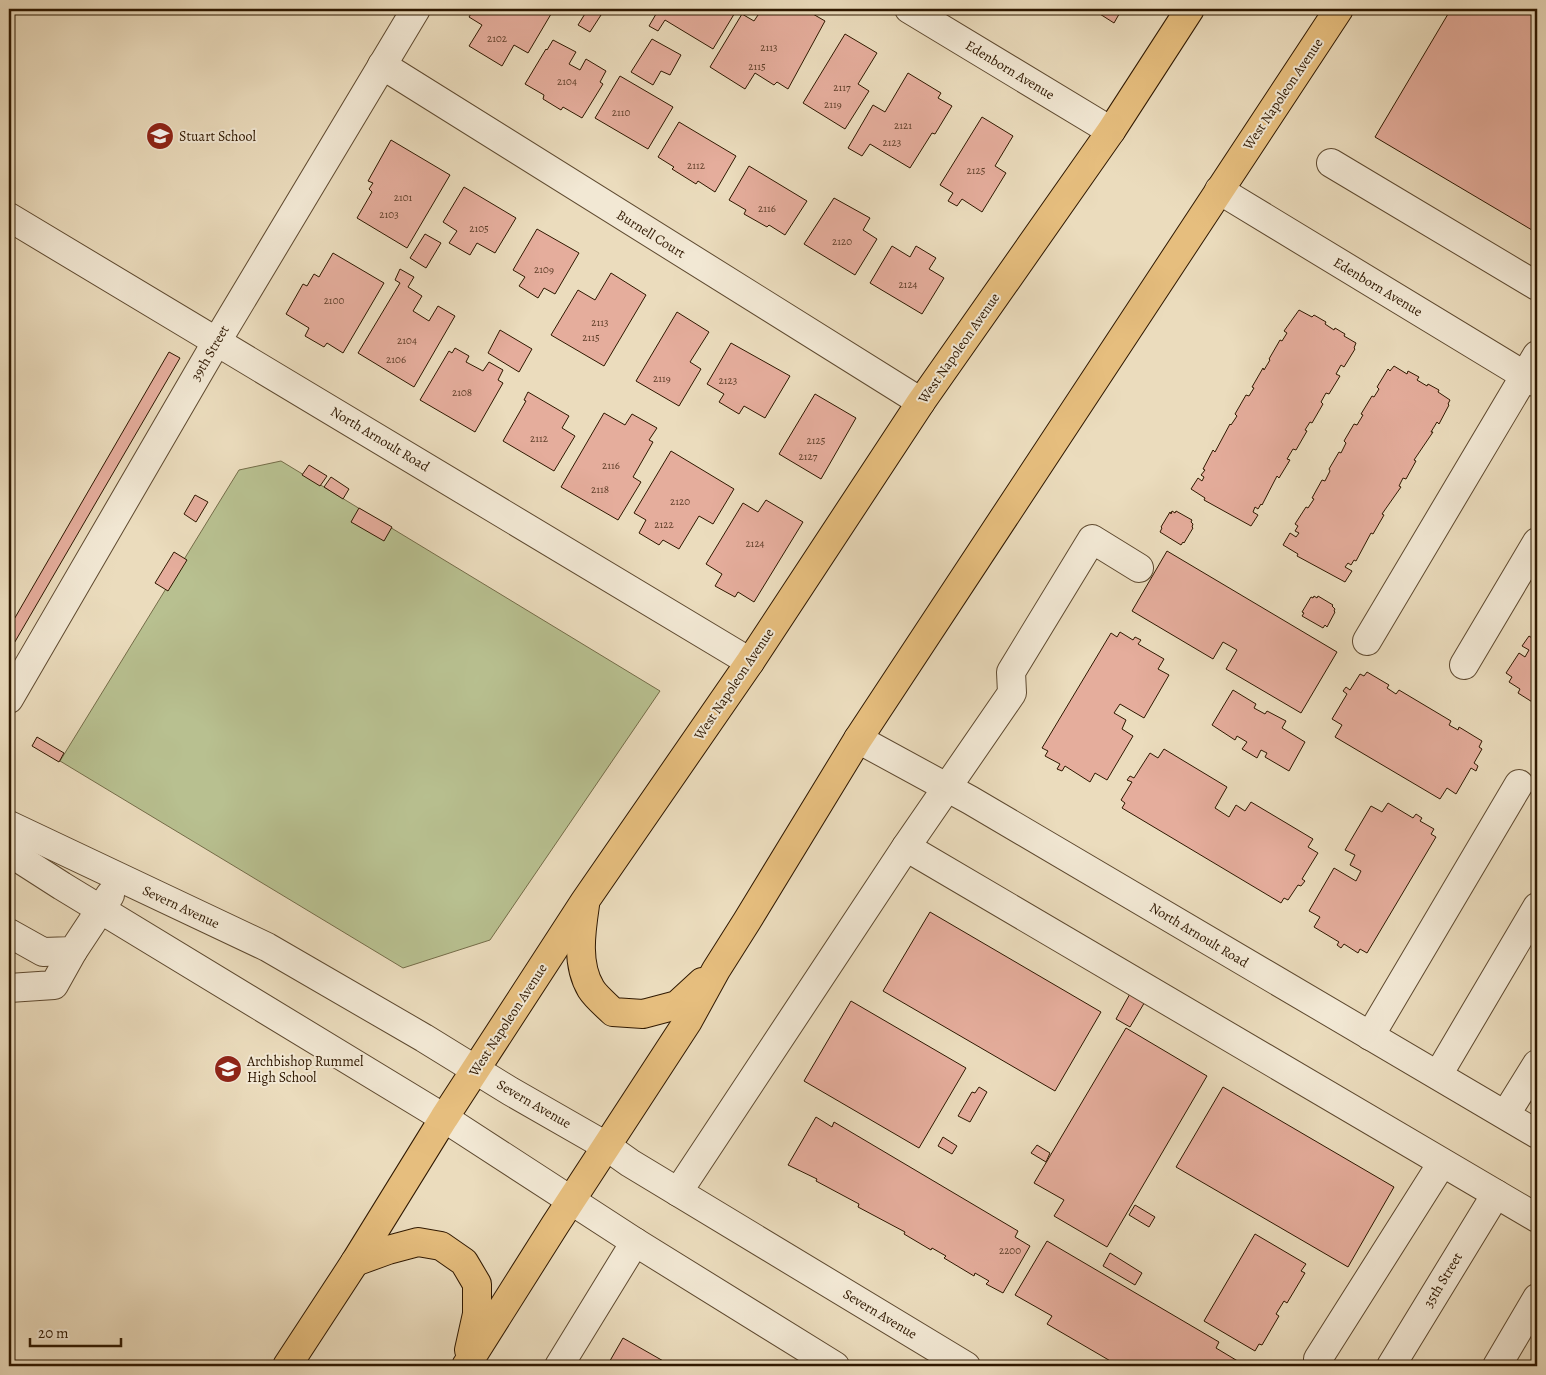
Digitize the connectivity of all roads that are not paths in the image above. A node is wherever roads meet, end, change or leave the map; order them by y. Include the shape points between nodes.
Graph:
1 (416, 9) edge
2 (909, 9) edge
3 (1190, 9) edge
4 (1339, 9) edge
5 (382, 65) junction
6 (1111, 131) junction
7 (1331, 163) dead end
8 (1219, 190) junction
9 (9, 217) edge
10 (1537, 286) edge
11 (217, 341) junction
12 (1533, 371) edge
13 (921, 402) junction
14 (1537, 542) edge
15 (1139, 568) dead end
16 (1367, 641) dead end
17 (750, 662) junction
18 (1464, 665) dead end
19 (9, 699) edge
20 (858, 739) junction
21 (1519, 784) dead end
22 (941, 797) junction
23 (9, 825) edge
24 (906, 847) junction
25 (9, 852) edge
26 (120, 879) junction
27 (585, 901) junction
28 (1537, 907) edge
29 (101, 910) junction
30 (9, 934) edge
31 (73, 951) junction
32 (716, 970) junction
33 (9, 988) edge
34 (1370, 1036) junction
35 (1537, 1064) edge
36 (476, 1070) junction
37 (1438, 1075) junction
38 (1506, 1114) junction
39 (444, 1118) junction
40 (1537, 1134) edge
41 (606, 1146) junction
42 (1442, 1162) junction
43 (678, 1192) junction
44 (1496, 1194) junction
45 (571, 1199) junction
46 (1537, 1218) edge
47 (635, 1242) junction
48 (355, 1262) junction
49 (1537, 1298) edge
50 (1318, 1359) dead end
51 (287, 1366) edge
52 (466, 1366) edge
53 (559, 1366) edge
54 (835, 1366) edge
55 (966, 1366) edge
56 (1391, 1366) edge
57 (1497, 1366) edge

1 - 5 street, 39th Street
2 - 6 street, Edenborn Avenue
3 - 6 main road, West Napoleon Avenue
4 - 8 main road, West Napoleon Avenue
5 - 11 street, 39th Street
5 - 13 street, Burnell Court
6 - 13 main road, West Napoleon Avenue
7 - 10 street
8 - 12 street, Edenborn Avenue
8 - 20 main road, West Napoleon Avenue
9 - 11 street, North Arnoult Road
11 - 17 street, North Arnoult Road
11 - 19 street, 39th Street
12 - 16 street
13 - 17 main road, West Napoleon Avenue
14 - 18 street
15 - 22 street via 1092,539 1011,672 1012,693
17 - 27 main road, West Napoleon Avenue
20 - 22 street, North Arnoult Road
20 - 32 main road, West Napoleon Avenue
21 - 34 street
22 - 24 street
22 - 34 street, North Arnoult Road
23 - 26 street, Severn Avenue
24 - 42 street
24 - 43 street
25 - 29 street
26 - 29 street
26 - 36 street, Severn Avenue via 266,947
27 - 32 main road via 581,963 591,989 613,1012 643,1014 677,1005
27 - 36 main road, West Napoleon Avenue
28 - 37 street
29 - 31 street
29 - 39 street
30 - 31 street via 43,952
31 - 33 street via 54,984
32 - 41 main road, West Napoleon Avenue via 688,1021
34 - 37 street, North Arnoult Road
35 - 38 street
36 - 39 main road, West Napoleon Avenue
36 - 41 street, Severn Avenue
37 - 38 street, North Arnoult Road
38 - 40 street, North Arnoult Road
39 - 45 street
39 - 48 main road, West Napoleon Avenue
41 - 43 street, Severn Avenue
41 - 45 main road, West Napoleon Avenue
42 - 44 street
42 - 50 street
43 - 55 street, Severn Avenue
44 - 46 street
44 - 56 street, 35th Street
45 - 47 street
45 - 52 main road, West Napoleon Avenue
47 - 53 street
47 - 54 street
48 - 51 main road, West Napoleon Avenue
48 - 52 main road via 418,1242 441,1246 464,1262 477,1284 477,1314
49 - 57 street

